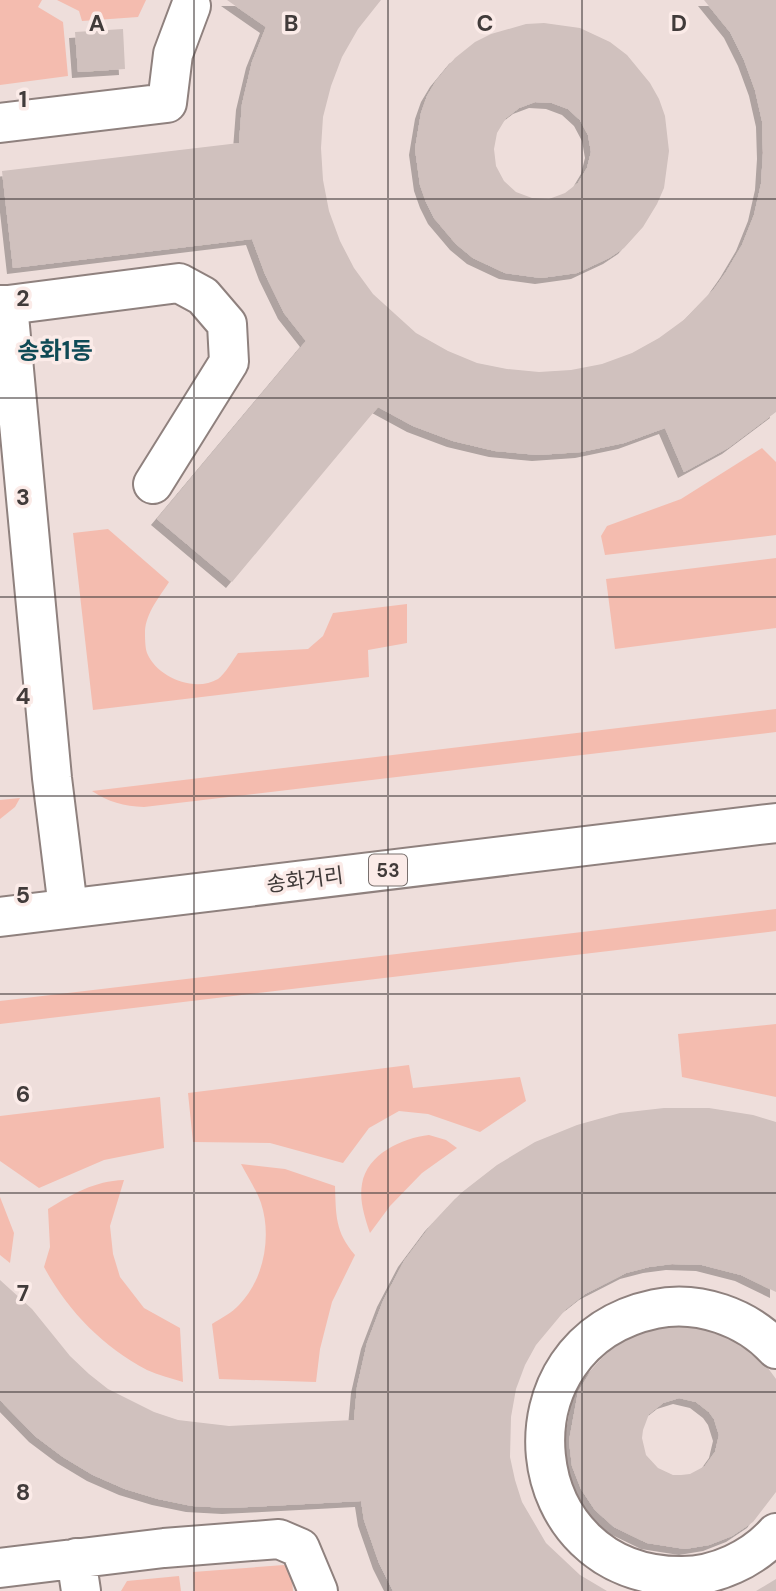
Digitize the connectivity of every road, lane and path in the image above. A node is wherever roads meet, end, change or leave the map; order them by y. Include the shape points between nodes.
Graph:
1 (191, 6) dead end
2 (0, 123) edge
3 (4, 305) edge
4 (153, 484) dead end
5 (776, 823) edge
6 (68, 908) junction
7 (0, 917) edge
8 (776, 1349) edge
9 (776, 1533) edge
10 (0, 1568) edge
11 (79, 1575) edge
12 (318, 1591) edge

1 - 2 street via 173,54 167,103
3 - 4 street via 178,283 211,305 226,324 229,362
3 - 6 street
5 - 6 street, 송화거리 / 53
6 - 7 street, 송화거리 / 53
8 - 9 street via 746,1324 720,1313 692,1307 637,1313 611,1324 569,1362 552,1396 543,1442 546,1470 569,1521 611,1559 636,1570 664,1576 720,1570 745,1558
10 - 11 street
11 - 12 street via 164,1548 279,1539 300,1548

